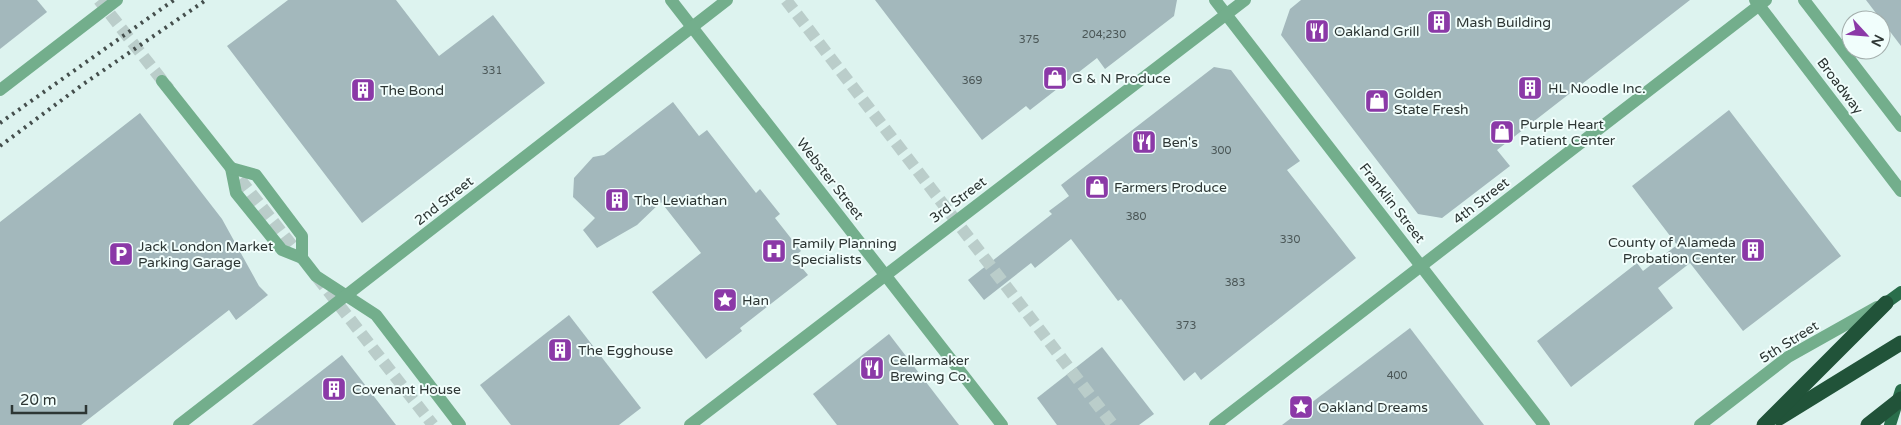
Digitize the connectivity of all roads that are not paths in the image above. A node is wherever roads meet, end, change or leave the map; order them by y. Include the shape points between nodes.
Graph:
1 (671, 0) edge
2 (727, 0) edge
3 (1215, 0) edge
4 (1245, 0) edge
5 (1804, 0) edge
6 (111, 2) edge
7 (1760, 2) edge
8 (1226, 14) junction
9 (692, 26) junction
10 (162, 81) tunnel mouth
11 (0, 90) edge
12 (1901, 126) edge
13 (230, 168) junction
14 (1901, 191) edge
15 (302, 258) junction
16 (1421, 266) junction
17 (886, 275) junction
18 (1901, 292) edge
19 (346, 296) junction
20 (1886, 302) junction
21 (1901, 343) edge
22 (1901, 390) edge
23 (1901, 398) edge
24 (179, 425) edge
25 (460, 425) edge
26 (690, 425) edge
27 (1002, 425) edge
28 (1215, 425) edge
29 (1544, 425) edge
30 (1700, 425) edge
31 (1765, 425) edge
32 (1868, 425) edge
33 (1890, 425) edge

1 - 9 street, Webster Street
2 - 9 street, 2nd Street
3 - 8 street, Franklin Street
4 - 8 street, 3rd Street
5 - 12 street, Broadway
6 - 11 street
7 - 14 street, Broadway
7 - 16 street, 4th Street
8 - 16 street, Franklin Street
8 - 17 street, 3rd Street
9 - 17 street, Webster Street
9 - 19 street, 2nd Street
10 - 13 street
13 - 15 street via 236,193 282,250
13 - 15 street via 256,174 302,236
15 - 19 street via 316,276
16 - 28 street, 4th Street
16 - 29 street, Franklin Street
17 - 26 street, 3rd Street
17 - 27 street, Webster Street
18 - 20 main road, 5th Street
19 - 24 street, 2nd Street
19 - 25 street via 376,315
20 - 30 street, 5th Street via 1788,357
20 - 31 highway
21 - 31 highway
22 - 33 main road
23 - 32 highway, bridge

